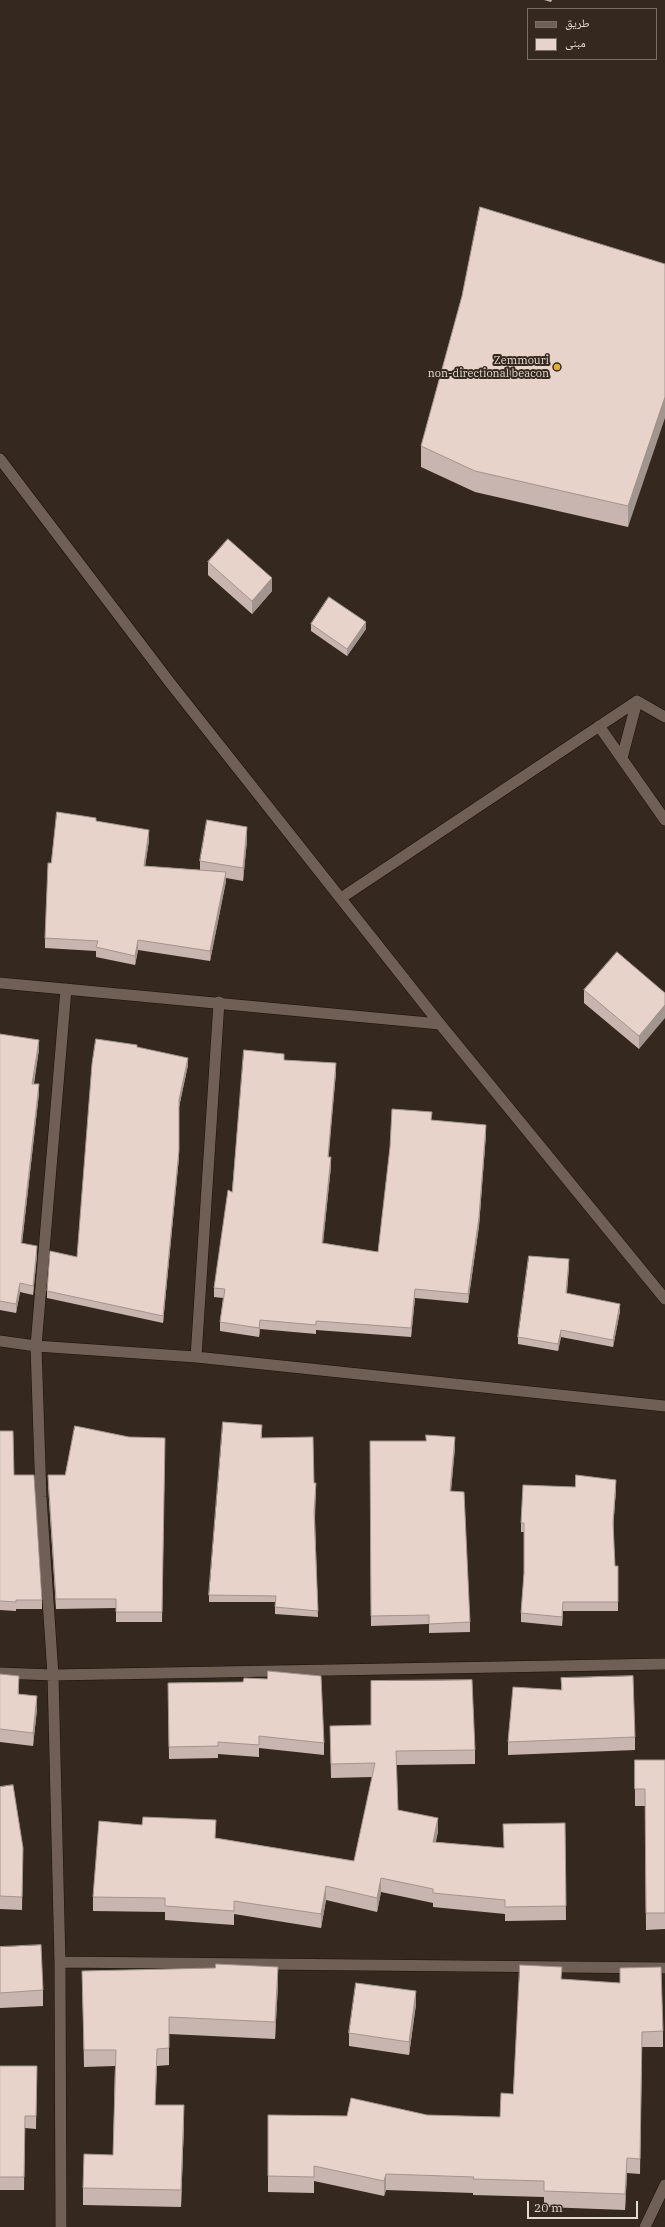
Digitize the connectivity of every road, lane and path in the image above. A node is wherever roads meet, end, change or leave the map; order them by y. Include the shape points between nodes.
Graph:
1 (0, 459) edge
2 (637, 701) junction
3 (665, 717) edge
4 (599, 726) junction
5 (622, 758) junction
6 (665, 820) edge
7 (341, 898) junction
8 (0, 983) edge
9 (66, 989) junction
10 (219, 1002) junction
11 (440, 1024) junction
12 (665, 1299) edge
13 (0, 1341) edge
14 (36, 1346) junction
15 (196, 1357) junction
16 (665, 1406) edge
17 (665, 1664) edge
18 (0, 1673) edge
19 (53, 1675) junction
20 (60, 1962) junction
21 (665, 1968) edge
22 (665, 2185) edge
23 (61, 2227) edge
24 (645, 2227) edge

1 - 7 street via 171,684
2 - 3 street
2 - 4 street
2 - 5 street
4 - 5 street
4 - 7 street
5 - 6 street
7 - 11 street
8 - 9 street
9 - 10 street
9 - 14 street
10 - 11 street
10 - 15 street
11 - 12 street
13 - 14 street
14 - 15 street
14 - 19 street via 41,1497
15 - 16 street
17 - 19 street
18 - 19 street
19 - 20 street
20 - 21 street
20 - 23 street
22 - 24 street

